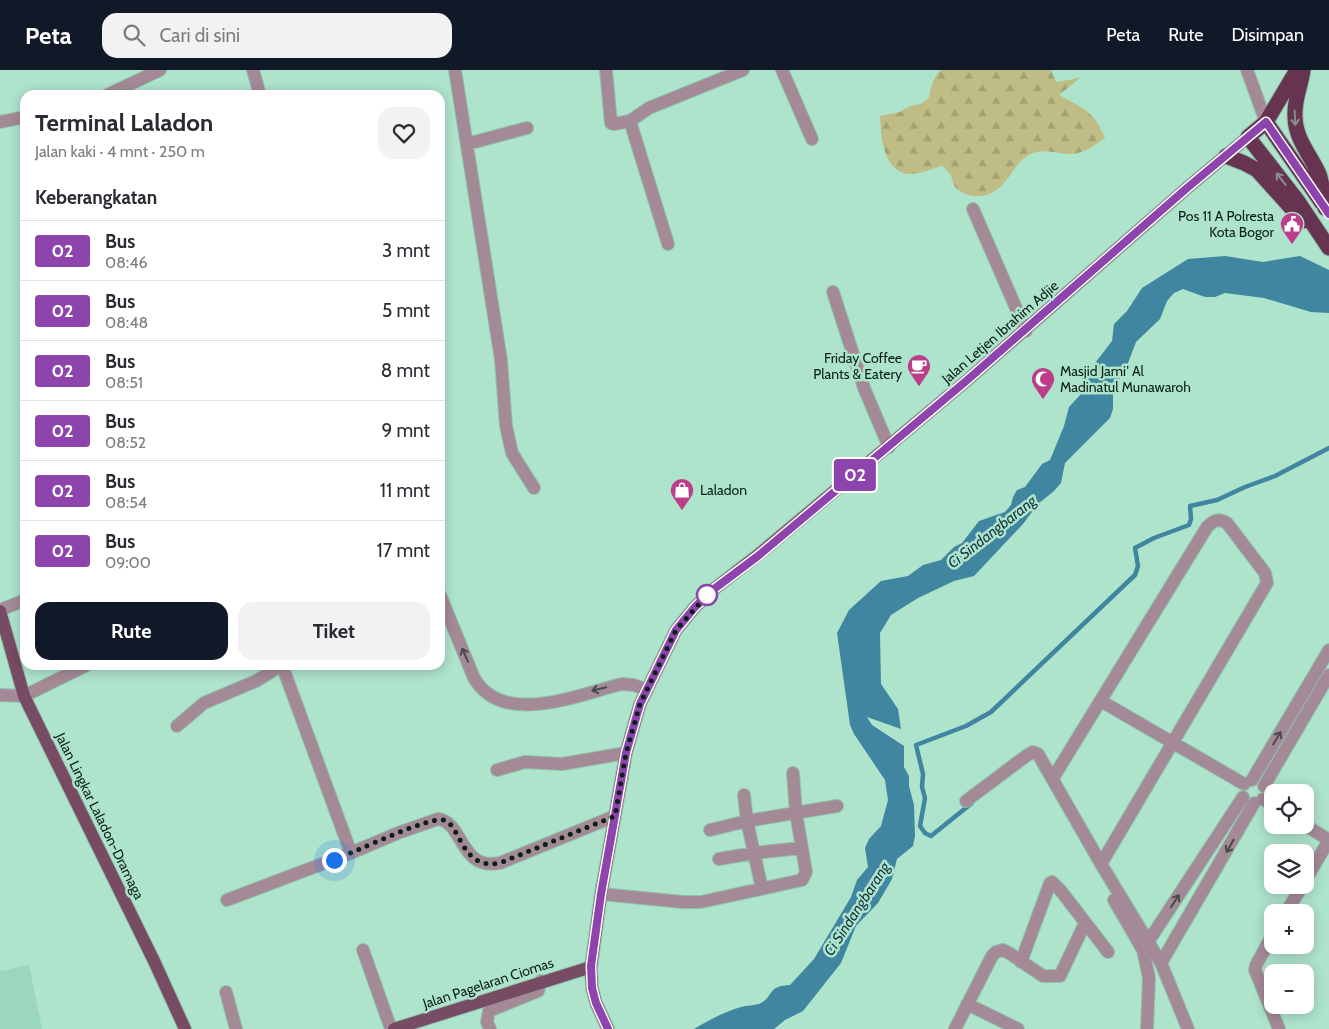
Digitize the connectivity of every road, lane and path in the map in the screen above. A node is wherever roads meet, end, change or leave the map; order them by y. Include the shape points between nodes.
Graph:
1 (253, 70) edge
2 (455, 70) edge
3 (606, 70) edge
4 (742, 70) edge
5 (782, 70) edge
6 (1247, 70) edge
7 (1297, 70) edge
8 (1303, 70) edge
9 (155, 71) edge
10 (116, 90) edge
11 (259, 90) edge
12 (20, 118) edge
13 (630, 121) junction
14 (0, 122) edge
15 (1266, 122) junction
16 (527, 128) dead end
17 (1248, 137) junction
18 (812, 139) dead end
19 (467, 144) junction
20 (1226, 156) junction
21 (973, 209) dead end
22 (1327, 211) edge
23 (668, 244) dead end
24 (1326, 244) edge
25 (834, 292) dead end
26 (1026, 331) junction
27 (889, 447) junction
28 (534, 488) dead end
29 (20, 602) edge
30 (445, 607) edge
31 (0, 610) edge
32 (1329, 650) edge
33 (77, 670) edge
34 (274, 670) edge
35 (284, 670) edge
36 (1329, 675) edge
37 (647, 690) junction
38 (0, 695) edge
39 (24, 696) junction
40 (1101, 701) junction
41 (177, 726) dead end
42 (1173, 742) junction
43 (626, 753) junction
44 (1038, 767) dead end
45 (498, 770) dead end
46 (793, 773) dead end
47 (1053, 778) junction
48 (1248, 782) junction
49 (1265, 784) edge
50 (1264, 786) edge
51 (744, 796) dead end
52 (966, 801) dead end
53 (1258, 801) edge
54 (837, 806) dead end
55 (796, 813) junction
56 (615, 816) junction
57 (747, 821) junction
58 (710, 830) dead end
59 (1314, 831) edge
60 (1329, 840) edge
61 (801, 848) junction
62 (352, 853) junction
63 (754, 853) junction
64 (719, 859) dead end
65 (1101, 864) junction
66 (1314, 866) edge
67 (762, 889) junction
68 (601, 894) junction
69 (227, 900) dead end
70 (1085, 923) junction
71 (1148, 942) junction
72 (363, 950) dead end
73 (1264, 950) edge
74 (1108, 952) dead end
75 (1021, 962) junction
76 (1161, 963) junction
77 (591, 966) junction
78 (541, 981) junction
79 (226, 992) dead end
80 (967, 1004) junction
81 (185, 1029) edge
82 (236, 1029) edge
83 (392, 1029) edge
84 (490, 1029) edge
85 (608, 1029) edge
86 (955, 1029) edge
87 (1018, 1029) edge
88 (1146, 1029) edge
89 (1188, 1029) edge
90 (1279, 1029) edge

1 - 11 street
2 - 19 street
3 - 13 street via 611,122
4 - 13 street via 649,108
5 - 18 street
6 - 15 street
7 - 15 highway
8 -> 22 highway via 1295,104 1296,125 1319,174
9 - 10 street
12 - 14 street
13 - 23 street
15 - 17 highway
15 - 22 highway
16 - 19 street
17 - 20 main road, Jalan Letjen Ibrahim Adjie
24 -> 17 highway
19 - 28 street via 501,360 506,426 512,453
20 - 24 highway via 1257,170
20 - 26 main road, Jalan Letjen Ibrahim Adjie
21 - 26 street
25 - 27 street via 861,379
26 - 27 main road, Jalan Letjen Ibrahim Adjie
27 - 37 main road, Jalan Letjen Ibrahim Adjie via 695,607 676,630
29 - 31 street
37 -> 30 street via 622,684 532,706 515,705 492,697 474,678
31 - 39 main road, Jalan Lingkar Laladon-Dramaga
48 -> 32 street
33 - 39 street
34 - 41 street via 204,703
35 - 62 street
36 - 49 street
37 - 43 main road, Jalan Letjen Ibrahim Adjie
38 - 39 street
39 - 81 main road, Jalan Lingkar Laladon-Dramaga
40 - 42 street
40 - 42 street via 1207,527 1218,520 1227,523 1265,573 1267,583
40 - 47 street
42 - 48 street
42 - 65 street
43 - 45 street via 562,764 525,762
43 - 56 main road, Jalan Letjen Ibrahim Adjie
44 - 88 street via 1142,950 1150,978
46 - 55 street
47 - 52 street via 1038,754 1033,752
47 - 65 street
48 - 50 street via 1261,782
48 - 53 street via 1242,792
51 - 57 street
71 -> 53 street
53 -> 76 street
54 - 55 street
55 - 57 street
55 - 61 street
56 - 62 street via 493,864 483,864 475,859 463,846 451,824 438,819
56 - 68 main road, Jalan Letjen Ibrahim Adjie
57 - 58 street
57 - 63 street
59 - 60 street
60 - 66 street
61 - 63 street
61 - 67 street via 806,872 802,880
62 - 69 street
63 - 64 street
63 - 67 street
65 - 71 street
67 - 68 street via 701,902
68 - 77 main road, Jalan Letjen Ibrahim Adjie
70 - 74 street
70 - 75 street via 1060,976 1043,976
70 - 75 street via 1051,882
71 - 76 street
72 - 83 street
73 - 90 street via 1254,970
75 - 80 street via 1003,950 996,952
76 - 89 street
77 - 78 main road, Jalan Pagelaran Ciomas
77 - 85 main road, Jalan Letjen Ibrahim Adjie via 596,1003
78 - 83 main road, Jalan Pagelaran Ciomas
78 - 84 street via 538,991 489,1011
79 - 82 street
80 - 86 street
80 - 87 street

